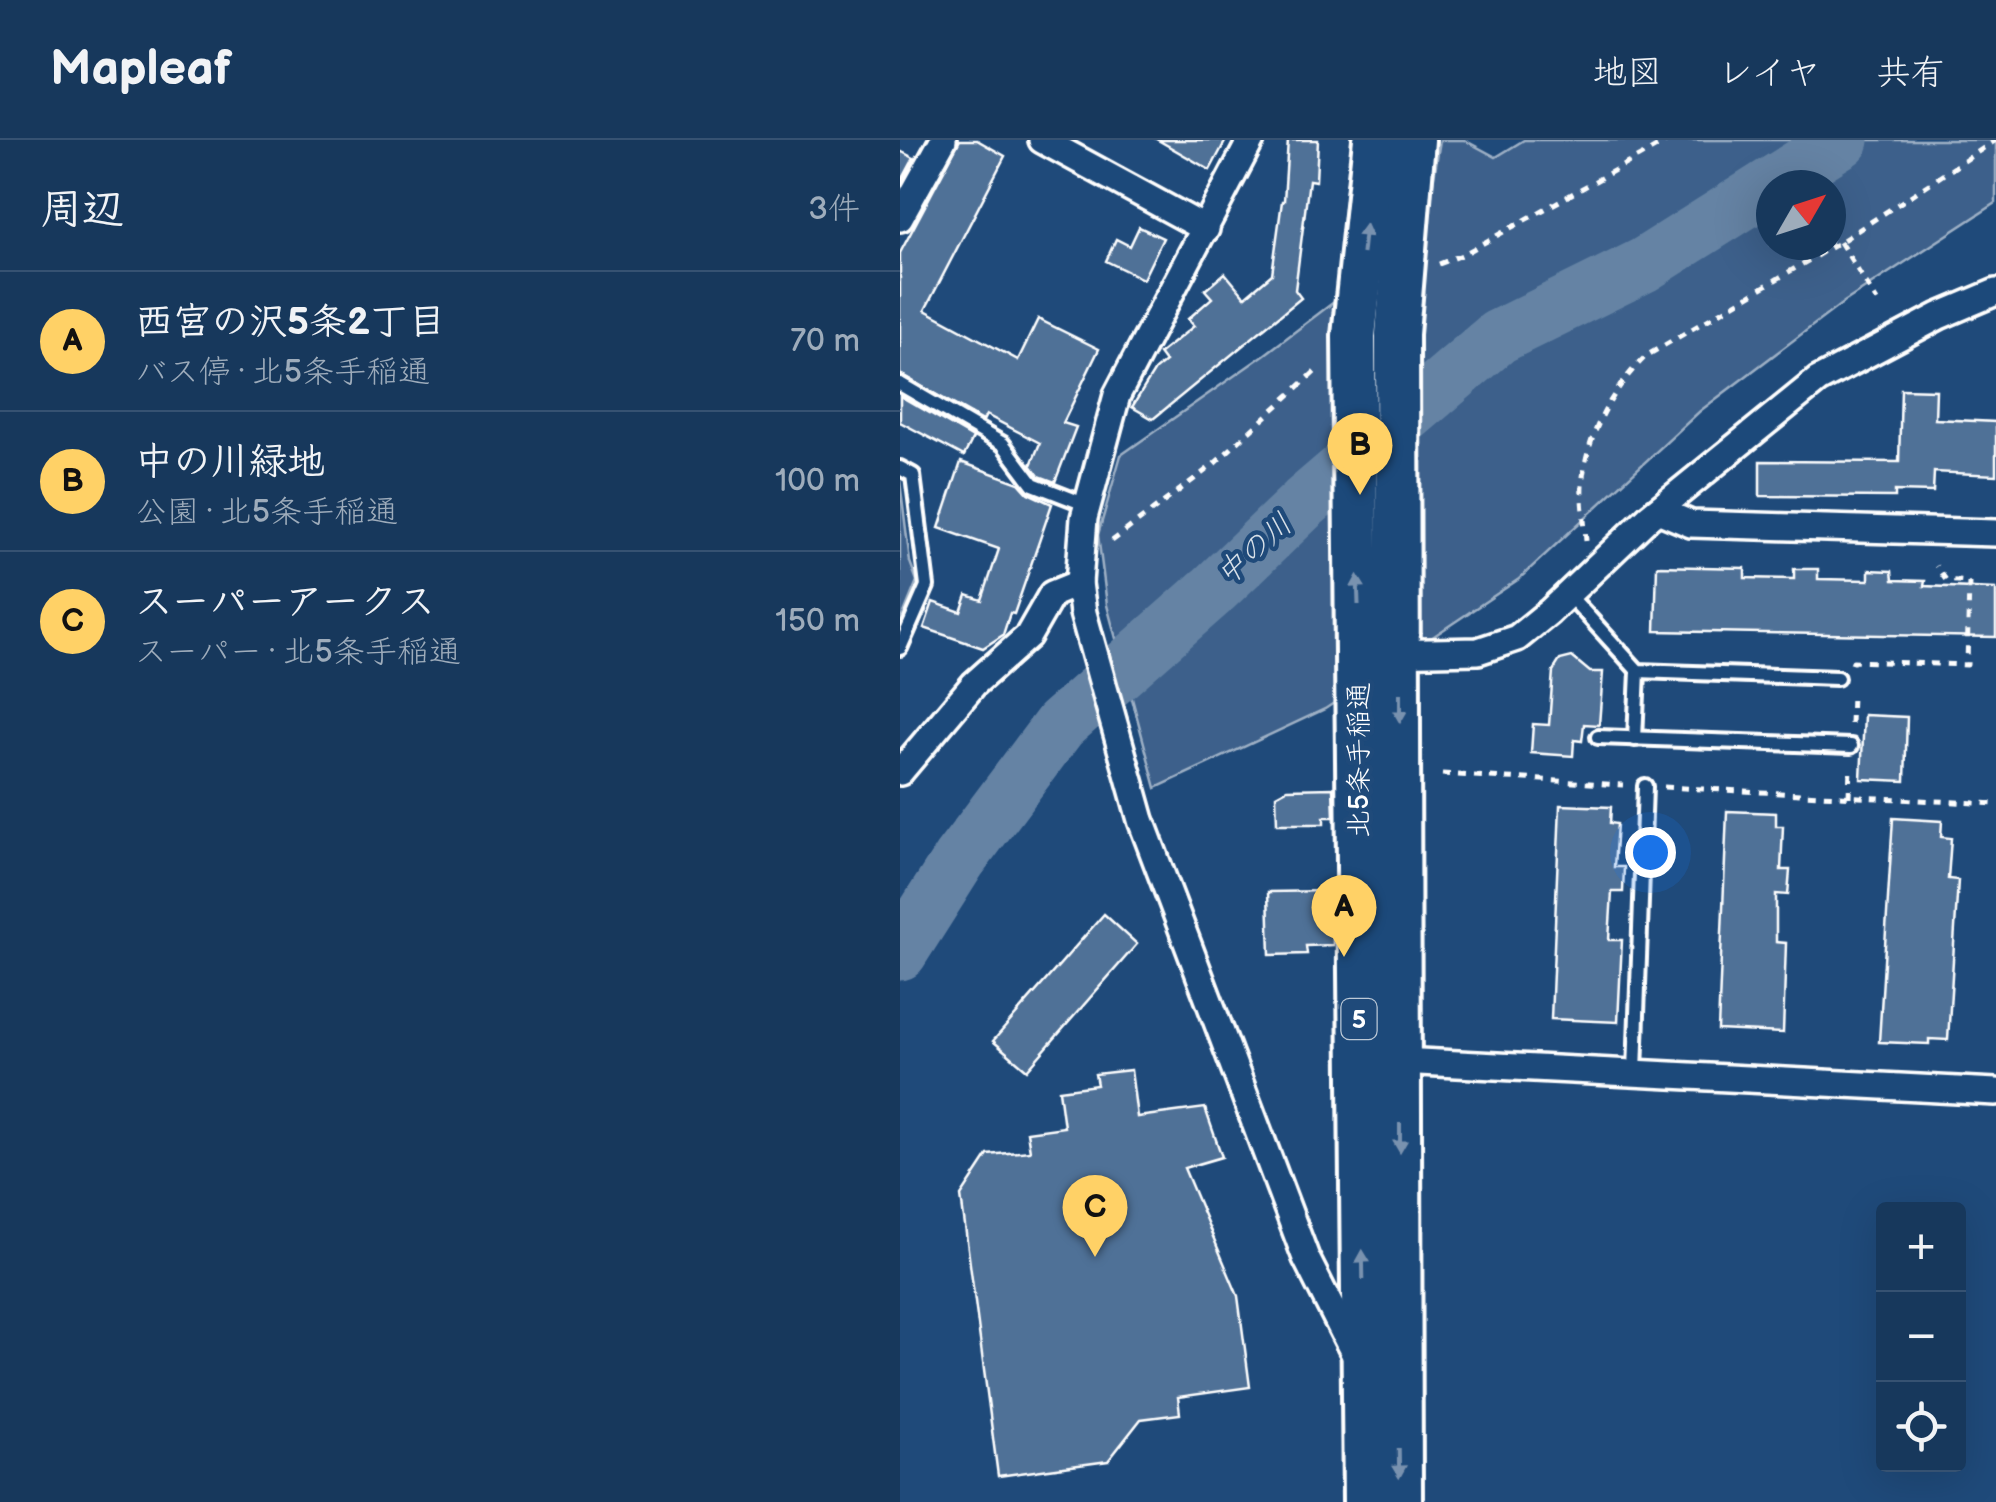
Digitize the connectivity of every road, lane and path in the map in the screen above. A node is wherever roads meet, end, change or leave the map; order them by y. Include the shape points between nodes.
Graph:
1 (943, 140) edge
2 (1042, 140) edge
3 (1250, 140) edge
4 (1375, 140) edge
5 (1413, 140) edge
6 (1669, 140) edge
7 (1996, 140) edge
8 (900, 218) edge
9 (1206, 229) junction
10 (1846, 238) edge
11 (1846, 252) edge
12 (1809, 260) edge
13 (1432, 267) dead end
14 (1996, 292) edge
15 (1876, 301) dead end
16 (1339, 350) junction
17 (900, 384) edge
18 (900, 468) edge
19 (1087, 506) junction
20 (1658, 510) junction
21 (1996, 533) edge
22 (1376, 538) junction
23 (1586, 544) dead end
24 (1106, 546) dead end
25 (1936, 566) dead end
26 (1079, 583) junction
27 (1568, 594) junction
28 (900, 648) edge
29 (1380, 653) junction
30 (1638, 671) junction
31 (1837, 678) dead end
32 (1598, 737) dead end
33 (1635, 739) junction
34 (1850, 746) junction
35 (900, 772) edge
36 (1442, 774) dead end
37 (1645, 786) junction
38 (1849, 796) junction
39 (1996, 804) edge
40 (1400, 1061) junction
41 (1635, 1072) junction
42 (1996, 1092) edge
43 (1366, 1380) junction
44 (1365, 1502) edge
45 (1400, 1502) edge

1 - 8 street
2 - 9 street
3 - 9 street
16 -> 4 highway, 北5条手稲通 / 5
5 - 22 highway, 北5条手稲通 / 5
6 - 13 path
7 - 10 path
9 - 19 street via 1118,395
11 - 15 path
12 - 23 path via 1646,356 1624,378 1588,456 1582,488
14 - 20 street via 1818,380
16 - 22 highway, 北5条手稲通 / 5
16 - 24 path via 1212,465
17 - 19 lane via 1002,444 1033,484
18 - 28 lane via 913,475 927,586
19 - 26 street
20 - 21 street via 1691,524
20 - 27 street
22 - 29 highway, 北5条手稲通 / 5
25 - 34 path via 1946,580 1968,582 1967,665 1852,661
26 - 35 street via 1052,594 1028,636 974,684
26 - 43 street via 1141,820 1306,1258
27 - 29 street via 1517,638 1478,652
27 - 30 lane
29 -> 40 highway, 北5条手稲通 / 5
43 -> 29 highway, 北5条手稲通 / 5 via 1359,1060
30 - 31 lane
30 - 33 lane
32 - 33 lane
33 - 34 lane
34 - 38 path
36 - 37 path
37 - 38 path
37 - 41 lane
38 - 39 path
40 - 41 street
40 -> 45 highway, 北5条手稲通 / 5
41 - 42 street
43 - 44 highway, 北5条手稲通 / 5

